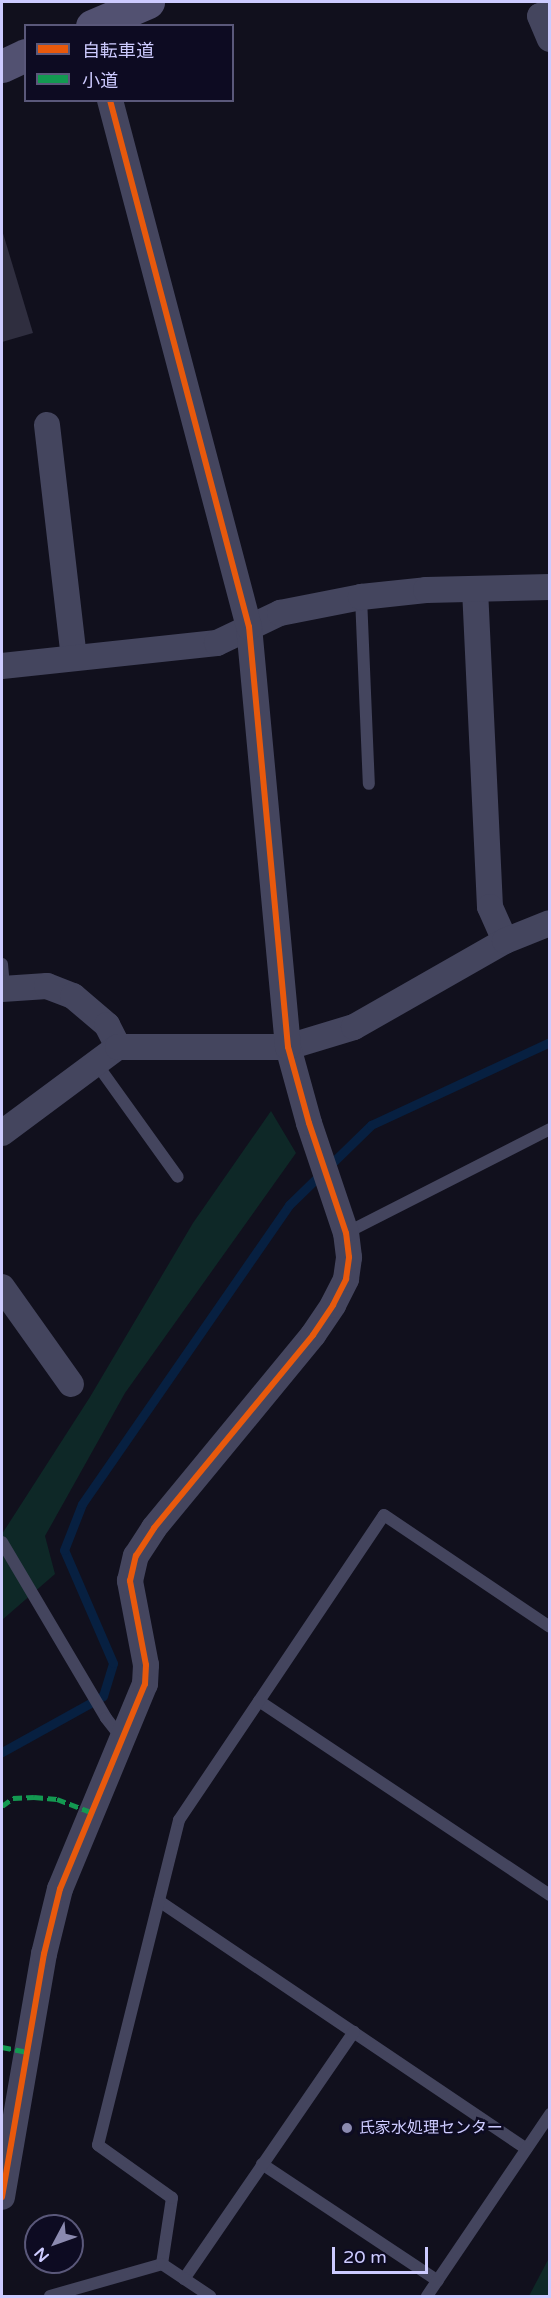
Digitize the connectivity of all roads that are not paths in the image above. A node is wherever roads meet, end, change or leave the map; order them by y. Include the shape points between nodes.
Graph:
1 (148, 2) edge
2 (549, 13) edge
3 (97, 24) edge
4 (549, 39) edge
5 (24, 56) edge
6 (2, 66) edge
7 (111, 102) edge
8 (47, 425) dead end
9 (549, 587) edge
10 (475, 589) junction
11 (361, 597) junction
12 (249, 627) junction
13 (74, 657) junction
14 (2, 666) edge
15 (369, 784) dead end
16 (549, 923) edge
17 (506, 941) junction
18 (2, 981) edge
19 (118, 1047) junction
20 (288, 1047) junction
21 (96, 1063) junction
22 (549, 1129) edge
23 (2, 1132) edge
24 (178, 1177) dead end
25 (346, 1233) junction
26 (2, 1287) edge
27 (71, 1384) dead end
28 (2, 1542) edge
29 (549, 1627) edge
30 (259, 1701) junction
31 (114, 1727) junction
32 (549, 1895) edge
33 (159, 1901) junction
34 (354, 2032) junction
35 (549, 2114) edge
36 (526, 2149) junction
37 (262, 2164) junction
38 (2, 2197) edge
39 (162, 2264) junction
40 (184, 2279) junction
41 (438, 2281) junction
42 (50, 2296) edge
43 (210, 2296) edge
44 (428, 2296) edge

1 - 3 main road
2 - 4 street via 540,16
5 - 6 main road
7 - 12 street
8 - 13 street
9 - 10 street
10 - 11 street
10 - 17 street via 489,907
11 - 12 street via 280,613
11 - 15 lane
12 - 13 street via 217,643
12 - 20 street
13 - 14 street
16 - 17 street
17 - 20 street via 354,1027
18 - 19 street via 47,986 73,996 107,1025
19 - 20 street
19 - 21 street
20 - 25 street
21 - 23 street
21 - 24 lane
22 - 25 lane
25 - 31 street via 349,1257 345,1279 333,1305 313,1335 154,1528 136,1556 130,1581 147,1665 145,1684
26 - 27 street
28 - 31 lane
29 - 30 lane via 384,1515
30 - 32 lane
30 - 33 lane via 179,1820
31 - 38 street via 60,1889
33 - 34 lane
33 - 39 lane via 98,2145 172,2198
34 - 36 lane
34 - 37 lane
35 - 36 lane
36 - 41 lane
37 - 40 lane
37 - 41 lane
39 - 40 lane
39 - 42 lane
40 - 43 lane
41 - 44 lane

